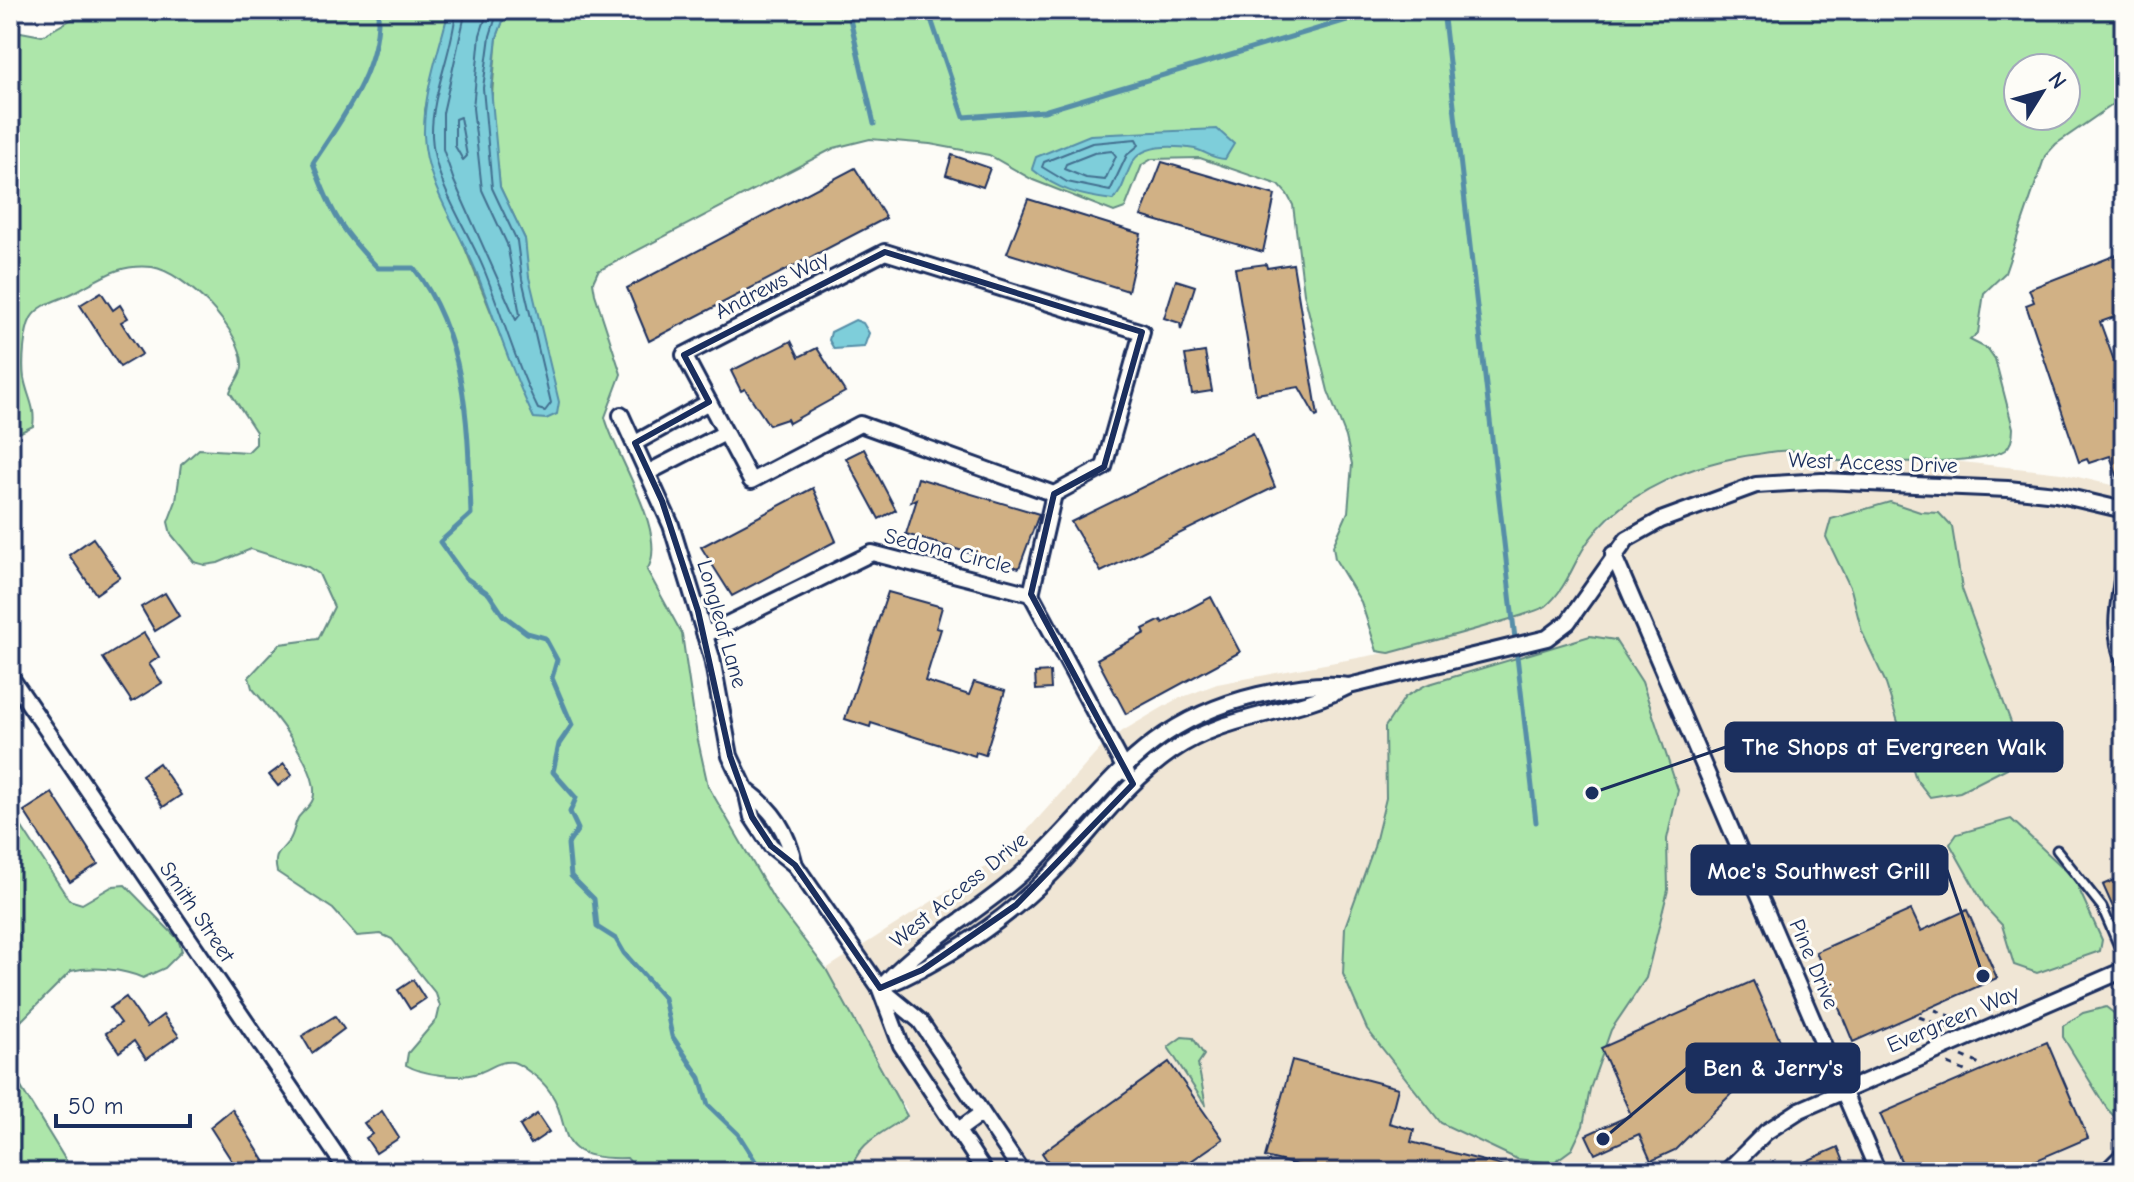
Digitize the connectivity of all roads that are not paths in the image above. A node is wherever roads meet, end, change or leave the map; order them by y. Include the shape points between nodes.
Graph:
1 (709, 402) junction
2 (621, 415) dead end
3 (725, 433) junction
4 (635, 443) junction
5 (649, 472) junction
6 (1054, 494) junction
7 (2124, 510) edge
8 (1613, 554) junction
9 (2124, 566) edge
10 (1031, 594) junction
11 (2123, 598) edge
12 (705, 635) junction
13 (2124, 662) edge
14 (10, 676) edge
15 (1349, 686) junction
16 (1123, 766) junction
17 (1133, 784) junction
18 (2057, 850) dead end
19 (2124, 958) edge
20 (2124, 970) edge
21 (880, 988) junction
22 (1843, 1090) junction
23 (982, 1113) junction
24 (957, 1131) junction
25 (2124, 1154) edge
26 (348, 1172) edge
27 (985, 1172) edge
28 (1022, 1172) edge
29 (1726, 1172) edge
30 (1878, 1172) edge
31 (2106, 1172) edge

1 - 3 street, Andrews Way
1 - 4 street
1 - 6 street, Andrews Way via 684,355 885,252 1142,332 1104,467
2 - 4 street, Longleaf Lane
3 - 5 street
3 - 6 street, Andrews Way via 751,481 860,424
4 - 5 street, Longleaf Lane
5 - 12 street, Longleaf Lane
6 - 10 street
7 - 8 street, West Access Drive via 2034,491 1776,482 1732,492 1656,523
8 - 15 street, West Access Drive via 1568,622 1552,635
8 - 22 street, Pine Drive
9 - 11 street
10 - 12 street, Sedona Circle via 872,553
10 - 16 street, Sedona Circle
11 - 13 street via 2115,626
12 - 21 street, Longleaf Lane via 730,756 746,790 768,806 789,838 795,865
14 - 26 street, Smith Street
15 - 16 street, West Access Drive via 1322,683 1217,707 1167,730
15 - 17 street, West Access Drive via 1326,698 1207,731 1172,750
16 - 17 street, Sedona Circle
16 - 21 street, West Access Drive via 1018,877 912,954
17 - 21 street, West Access Drive via 1016,905 922,970
18 - 19 lane via 2102,907
20 - 22 street, Evergreen Way
21 - 23 street via 920,1021
21 - 24 street via 901,1045
22 - 29 street, Evergreen Way via 1782,1120
22 - 30 street, Pine Drive
23 - 24 street
23 - 28 street
24 - 27 street
25 - 31 street

